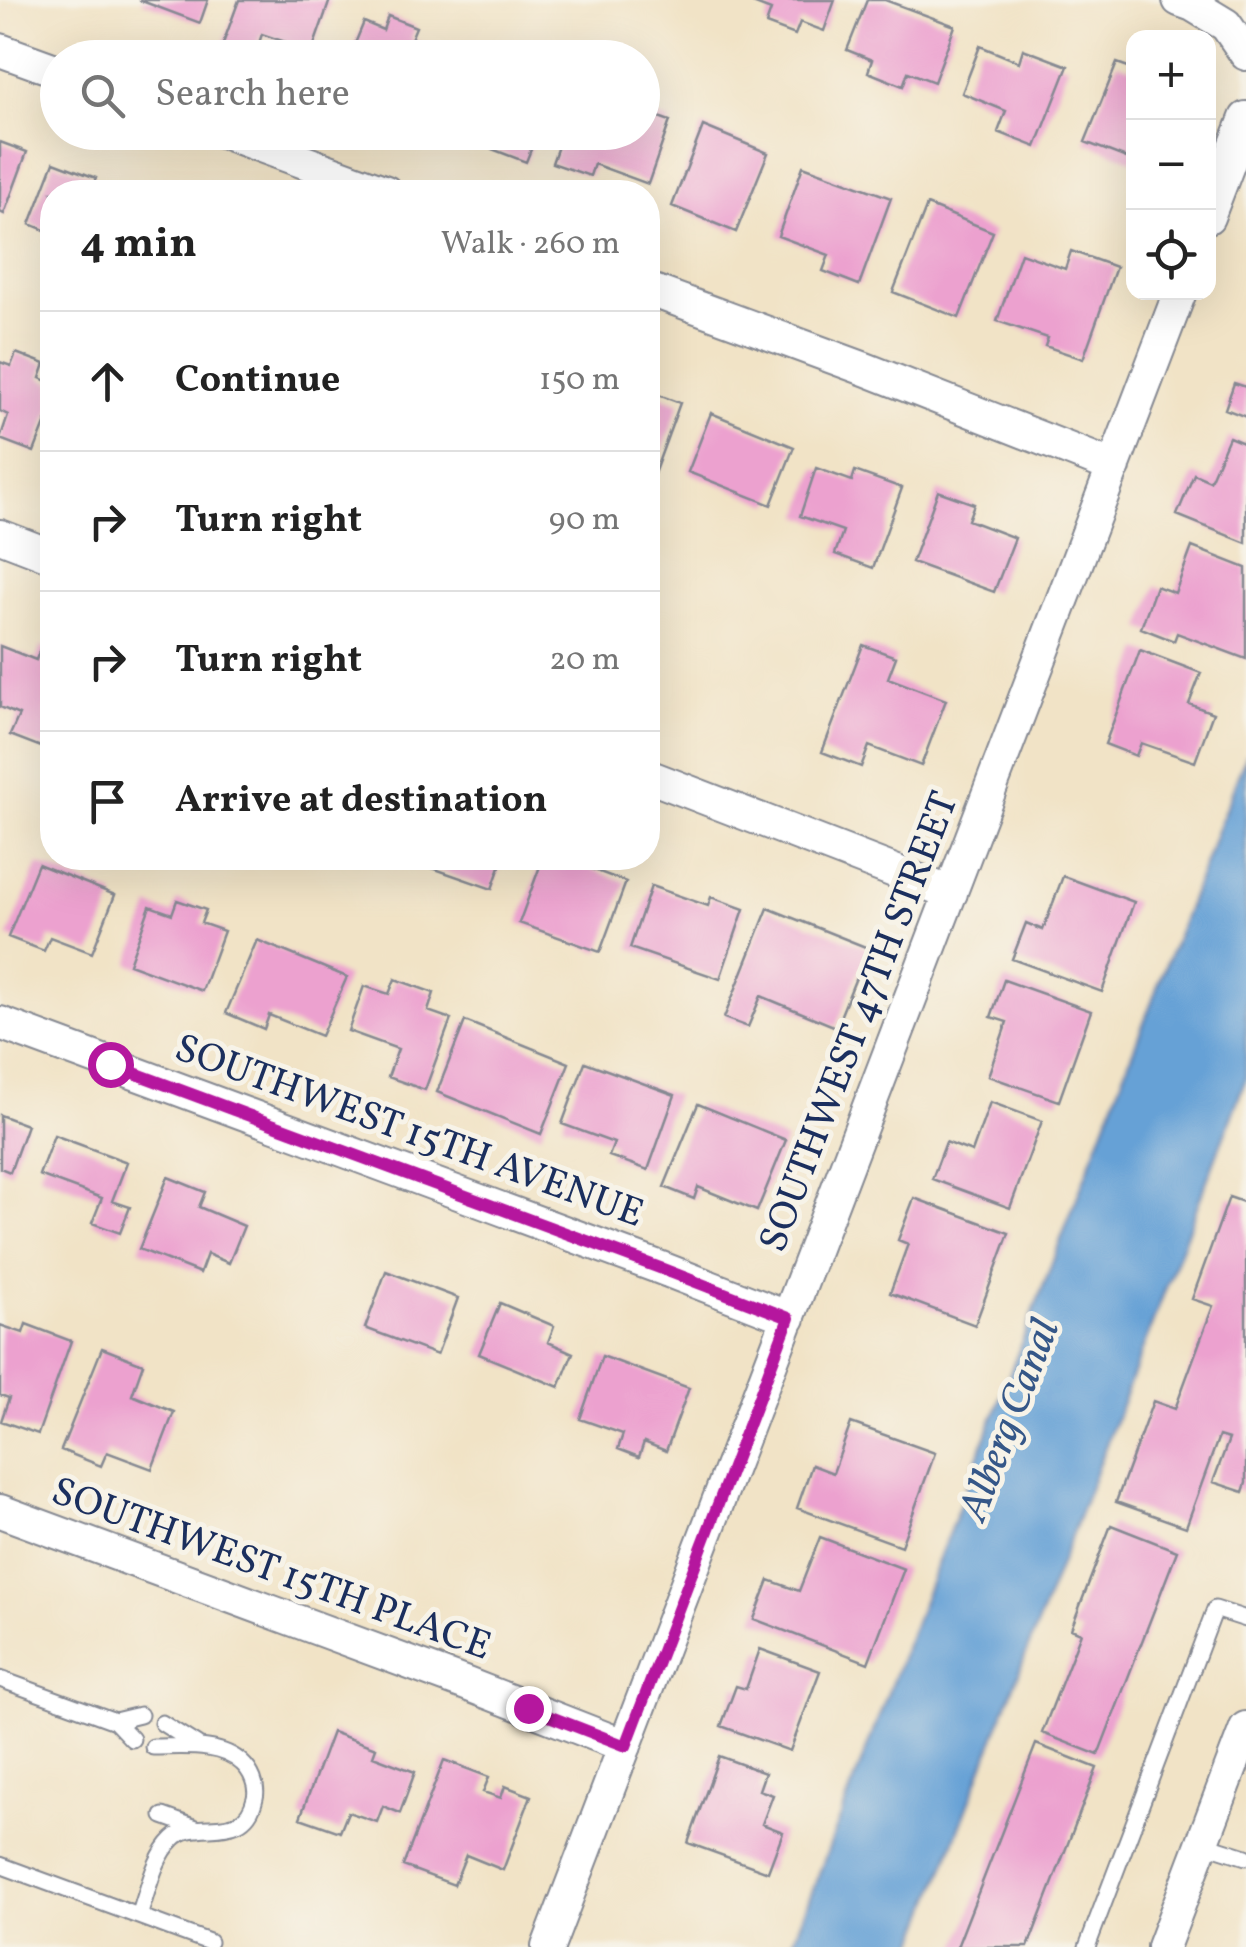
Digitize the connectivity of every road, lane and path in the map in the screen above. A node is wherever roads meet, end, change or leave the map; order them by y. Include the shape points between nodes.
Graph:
1 (1179, 0) edge
2 (0, 50) edge
3 (1246, 54) edge
4 (40, 64) edge
5 (1246, 118) edge
6 (272, 150) edge
7 (353, 180) edge
8 (1211, 210) edge
9 (660, 293) edge
10 (1177, 300) edge
11 (1114, 468) junction
12 (0, 536) edge
13 (40, 551) edge
14 (660, 781) edge
15 (951, 892) junction
16 (0, 1023) edge
17 (789, 1318) junction
18 (0, 1511) edge
19 (1246, 1619) edge
20 (0, 1680) edge
21 (136, 1727) dead end
22 (1246, 1728) edge
23 (626, 1746) junction
24 (201, 1747) junction
25 (163, 1816) dead end
26 (199, 1829) junction
27 (1202, 1843) junction
28 (1246, 1856) edge
29 (0, 1865) edge
30 (139, 1916) junction
31 (209, 1942) dead end
32 (548, 1947) edge
33 (1086, 1947) edge
34 (1163, 1947) edge

1 - 3 street via 1226,24
2 - 4 street
5 - 8 street
6 - 7 street
9 - 11 street
10 - 11 street, SOUTHWEST 47TH STREET
11 - 15 street, SOUTHWEST 47TH STREET
12 - 13 street
14 - 15 street
15 - 17 street, SOUTHWEST 47TH STREET
16 - 17 street, SOUTHWEST 15TH AVENUE
17 - 23 street, SOUTHWEST 47TH STREET
18 - 23 street, SOUTHWEST 15TH PLACE
19 - 33 lane via 1215,1609
20 - 21 lane
22 - 27 street
23 - 32 street, SOUTHWEST 47TH STREET
24 - 24 lane via 158,1735
24 - 26 lane via 243,1764 257,1794 238,1824
25 - 26 lane
26 - 30 lane via 176,1834 163,1850
27 - 28 lane
27 - 34 street
29 - 30 lane
30 - 31 lane

